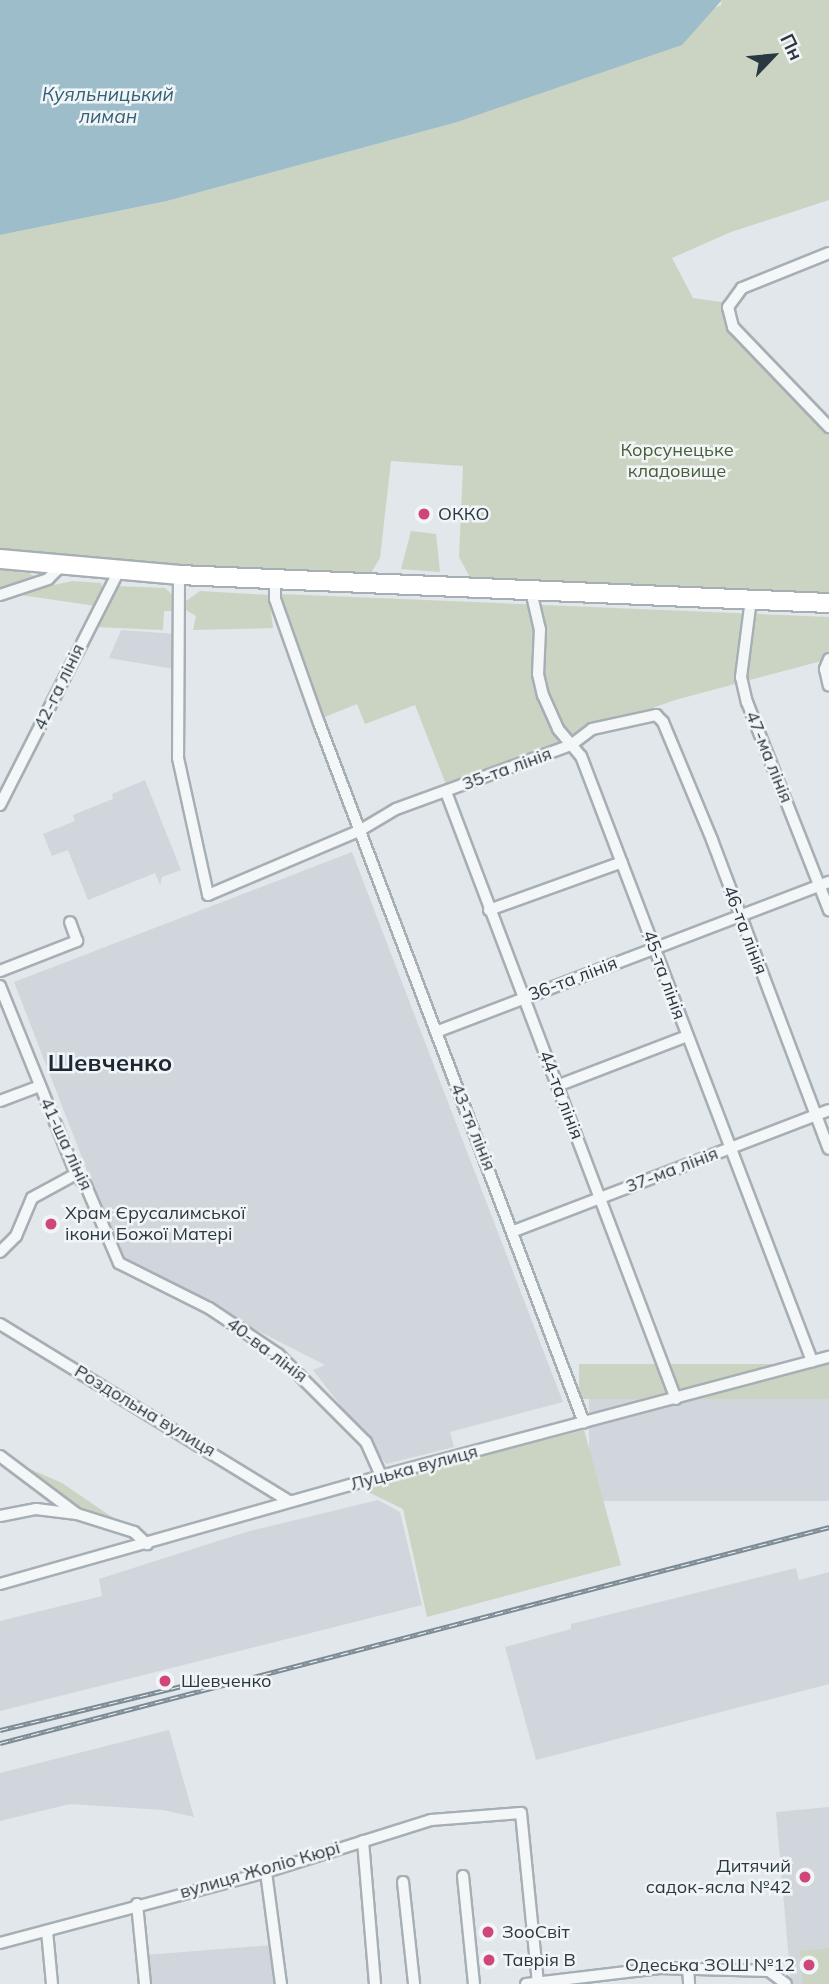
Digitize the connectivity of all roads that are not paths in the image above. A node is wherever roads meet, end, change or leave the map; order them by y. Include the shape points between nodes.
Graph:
1 (829, 253) edge
2 (829, 427) edge
3 (0, 559) edge
4 (62, 565) junction
5 (119, 570) junction
6 (179, 575) junction
7 (275, 580) junction
8 (531, 591) junction
9 (0, 594) edge
10 (751, 599) junction
11 (829, 603) edge
12 (829, 659) edge
13 (829, 686) edge
14 (656, 715) joint
15 (570, 745) junction
16 (446, 792) junction
17 (0, 806) edge
18 (359, 831) junction
19 (622, 862) junction
20 (824, 884) edge
21 (489, 910) junction
22 (829, 910) edge
23 (739, 915) junction
24 (70, 922) dead end
25 (654, 948) junction
26 (0, 971) edge
27 (0, 986) edge
28 (524, 998) junction
29 (436, 1032) junction
30 (687, 1036) junction
31 (40, 1086) junction
32 (557, 1086) junction
33 (0, 1101) edge
34 (829, 1110) edge
35 (816, 1114) junction
36 (730, 1147) junction
37 (829, 1149) edge
38 (76, 1174) junction
39 (600, 1198) junction
40 (514, 1231) junction
41 (0, 1252) edge
42 (119, 1263) joint
43 (0, 1324) edge
44 (829, 1357) edge
45 (812, 1361) junction
46 (676, 1399) junction
47 (584, 1423) junction
48 (0, 1456) edge
49 (381, 1476) junction
50 (289, 1501) junction
51 (77, 1514) junction
52 (0, 1516) edge
53 (147, 1544) junction
54 (0, 1584) edge
55 (363, 1841) junction
56 (266, 1872) junction
57 (463, 1876) dead end
58 (403, 1882) dead end
59 (137, 1904) junction
60 (47, 1931) junction
61 (0, 1942) edge
62 (688, 1968) junction
63 (538, 1983) edge
64 (52, 1984) edge
65 (145, 1984) edge
66 (281, 1984) edge
67 (375, 1984) edge
68 (414, 1984) edge
69 (474, 1984) edge
70 (526, 1984) edge
71 (690, 1984) edge
72 (786, 1984) edge

1 - 2 street via 742,288 728,307 733,327
3 - 4 highway
4 - 5 highway
4 - 9 street via 48,579
5 - 6 highway
5 - 17 street, 42-га лінія
6 - 7 highway
6 - 18 street via 178,758 208,895
7 - 8 highway
7 - 18 street, 43-тя лінія via 285,628
8 - 10 highway
8 - 15 street, 45-та лінія via 540,629 538,674 543,695
10 - 11 highway
10 - 20 street, 47-ма лінія via 741,677 747,702
12 - 13 street via 825,668
14 - 15 street, 35-та лінія via 601,726
14 - 23 street, 46-та лінія via 663,722
15 - 16 street, 35-та лінія
15 - 19 street, 45-та лінія via 580,756
16 - 18 street, 35-та лінія via 396,810
16 - 21 street, 44-та лінія
18 - 29 street, 43-тя лінія
19 - 21 street
19 - 25 street, 45-та лінія
20 - 22 street, 47-ма лінія
20 - 23 street, 36-та лінія
21 - 28 street, 44-та лінія
23 - 25 street, 36-та лінія
23 - 35 street, 46-та лінія
24 - 26 street via 78,941
25 - 28 street, 36-та лінія
25 - 30 street, 45-та лінія
27 - 31 street, 41-ша лінія
28 - 29 street, 36-та лінія
28 - 32 street, 44-та лінія
29 - 40 street, 43-тя лінія
30 - 32 street
30 - 36 street, 45-та лінія
31 - 33 street
31 - 38 street, 41-ша лінія
32 - 39 street, 44-та лінія
34 - 35 street, 37-ма лінія
35 - 36 street, 37-ма лінія
35 - 37 street, 46-та лінія
36 - 39 street, 37-ма лінія
36 - 45 street, 45-та лінія
38 - 41 street via 32,1198 16,1236
38 - 42 street, 41-ша лінія via 86,1186
39 - 40 street, 37-ма лінія
39 - 46 street, 44-та лінія
40 - 47 street, 43-тя лінія
42 - 49 street, 40-ва лінія via 209,1308 278,1354 366,1442
43 - 50 street, Роздольна вулиця
44 - 45 street, Луцька вулиця
45 - 46 street, Луцька вулиця
46 - 47 street, Луцька вулиця
47 - 49 street, Луцька вулиця
48 - 51 street
49 - 50 street, Луцька вулиця
50 - 53 street, Луцька вулиця
51 - 52 street via 36,1509
51 - 53 street via 134,1532
53 - 54 street, Луцька вулиця
55 - 56 street, вулиця Жоліо Кюрі
55 - 63 street, вулиця Жоліо Кюрі via 431,1820 521,1813
55 - 67 street
56 - 59 street, вулиця Жоліо Кюрі
56 - 66 street
57 - 69 street
58 - 68 street
59 - 60 street, вулиця Жоліо Кюрі
59 - 65 street
60 - 61 street, вулиця Жоліо Кюрі
60 - 64 street
62 - 63 street
62 - 71 street
62 - 72 street via 775,1973
63 - 70 street

